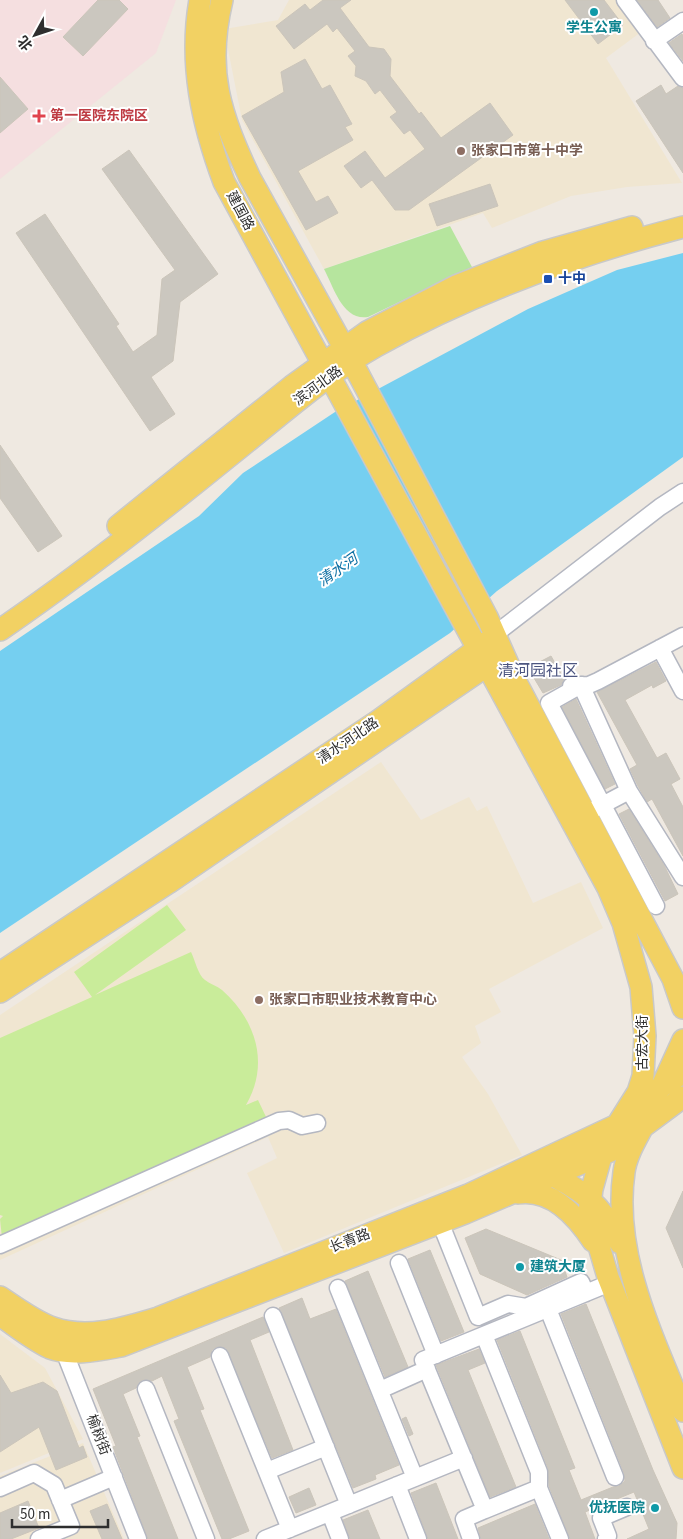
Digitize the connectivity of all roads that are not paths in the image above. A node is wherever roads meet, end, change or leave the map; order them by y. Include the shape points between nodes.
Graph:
1 (200, 0) edge
2 (222, 0) edge
3 (625, 0) edge
4 (683, 21) edge
5 (654, 41) junction
6 (683, 78) edge
7 (683, 214) edge
8 (683, 227) edge
9 (348, 355) junction
10 (327, 369) junction
11 (683, 492) edge
12 (0, 613) edge
13 (491, 626) junction
14 (0, 630) edge
15 (467, 630) joint
16 (683, 636) edge
17 (660, 648) junction
18 (489, 657) junction
19 (581, 684) junction
20 (683, 691) edge
21 (530, 708) junction
22 (628, 791) junction
23 (594, 810) junction
24 (683, 877) edge
25 (656, 906) dead end
26 (0, 974) edge
27 (678, 988) edge
28 (0, 992) edge
29 (683, 1008) edge
30 (643, 1018) junction
31 (683, 1040) edge
32 (676, 1076) edge
33 (683, 1097) edge
34 (317, 1123) dead end
35 (617, 1125) junction
36 (643, 1125) junction
37 (602, 1154) junction
38 (551, 1176) junction
39 (510, 1185) junction
40 (591, 1200) junction
41 (437, 1215) junction
42 (0, 1245) edge
43 (600, 1251) junction
44 (628, 1259) junction
45 (399, 1263) dead end
46 (610, 1282) junction
47 (338, 1288) dead end
48 (586, 1293) junction
49 (0, 1297) edge
50 (548, 1309) junction
51 (0, 1315) edge
52 (273, 1316) dead end
53 (484, 1335) junction
54 (66, 1340) junction
55 (436, 1355) junction
56 (220, 1356) dead end
57 (427, 1369) junction
58 (146, 1389) dead end
59 (380, 1390) junction
60 (683, 1411) edge
61 (326, 1447) junction
62 (464, 1458) junction
63 (683, 1468) edge
64 (267, 1472) junction
65 (114, 1477) junction
66 (615, 1477) dead end
67 (415, 1478) junction
68 (397, 1485) junction
69 (0, 1488) edge
70 (539, 1488) junction
71 (60, 1500) junction
72 (349, 1505) junction
73 (626, 1507) dead end
74 (485, 1510) junction
75 (330, 1513) junction
76 (290, 1529) junction
77 (40, 1539) edge
78 (138, 1539) edge
79 (206, 1539) edge
80 (266, 1539) edge
81 (340, 1539) edge
82 (418, 1539) edge
83 (471, 1539) edge
84 (560, 1539) edge
85 (606, 1539) edge

1 - 10 main road, 建国路 via 195,61 211,147 224,182
2 - 9 main road, 建国路 via 214,65 218,101 250,178
3 - 5 street
4 - 5 street
5 - 6 street
7 - 9 main road, 滨河北路 via 543,252 456,286 367,332
8 - 9 main road, 滨河北路 via 549,266 467,300 375,347
9 - 10 main road, 滨河北路
9 - 13 main road, 建国路
10 - 12 main road, 滨河北路 via 90,549
10 - 14 main road, 滨河北路 via 98,560
10 - 15 main road, 建国路
11 - 13 street, 清水河北路 via 547,593
13 - 18 main road, 清水河北路
15 - 18 main road, 古宏大街
16 - 17 street
17 - 19 street via 598,681
17 - 20 street
18 - 21 main road, 古宏大街
18 - 26 main road, 清水河北路 via 378,721
18 - 28 main road, 清水河北路 via 168,882
18 - 30 main road, 古宏大街 via 611,893 634,956
19 - 21 street via 570,686
19 - 22 street
19 - 23 street via 549,703
21 - 23 main road, 古宏大街
22 - 23 street
22 - 24 street
23 - 25 street
23 - 27 main road, 古宏大街
27 - 29 main road, 古宏大街
30 - 32 main road via 653,1049
30 - 35 main road, 古宏大街 via 643,1076 638,1092
31 - 32 main road, 古宏大街
32 - 35 main road, 长青路
32 - 36 main road, 古宏大街
33 - 36 main road, 长青路
34 - 42 street via 302,1126 289,1120 280,1121
35 - 37 main road, 古宏大街
35 - 39 main road, 长青路
36 - 37 main road, 长青路
36 - 44 main road, 古宏大街 via 624,1172 623,1229
37 - 38 main road, 长青路
37 - 40 main road, 古宏大街
38 - 39 main road, 长青路
38 - 40 main road via 576,1188
39 - 41 main road, 长青路
39 - 43 main road via 542,1193 581,1222
40 - 43 main road, 古宏大街 via 589,1212
40 - 44 main road via 611,1222
41 - 48 street via 478,1317 508,1304 526,1307 580,1282
41 - 54 main road, 长青路 via 121,1346 92,1351
43 - 46 main road, 古宏大街
44 - 60 main road, 古宏大街 via 652,1333
45 - 55 street
46 - 48 street
46 - 63 main road, 古宏大街
47 - 59 street
48 - 50 street
49 - 54 main road, 长青路
50 - 53 street
50 - 66 street
51 - 54 main road, 长青路 via 50,1348
52 - 61 street
53 - 55 street
53 - 70 street via 539,1472
54 - 65 street, 榆树街
55 - 57 street via 423,1360
56 - 64 street
57 - 59 street
57 - 62 street
58 - 79 street
59 - 67 street
61 - 64 street
61 - 72 street
62 - 67 street
62 - 74 street
64 - 76 street
65 - 71 street
65 - 78 street, 榆树街
67 - 68 street
68 - 72 street
68 - 82 street
69 - 71 street via 34,1473 54,1485
70 - 74 street
70 - 84 street
71 - 77 street via 71,1526
72 - 75 street
73 - 85 street via 601,1518 608,1536
74 - 83 street via 464,1518
75 - 76 street
75 - 81 street
76 - 80 street

